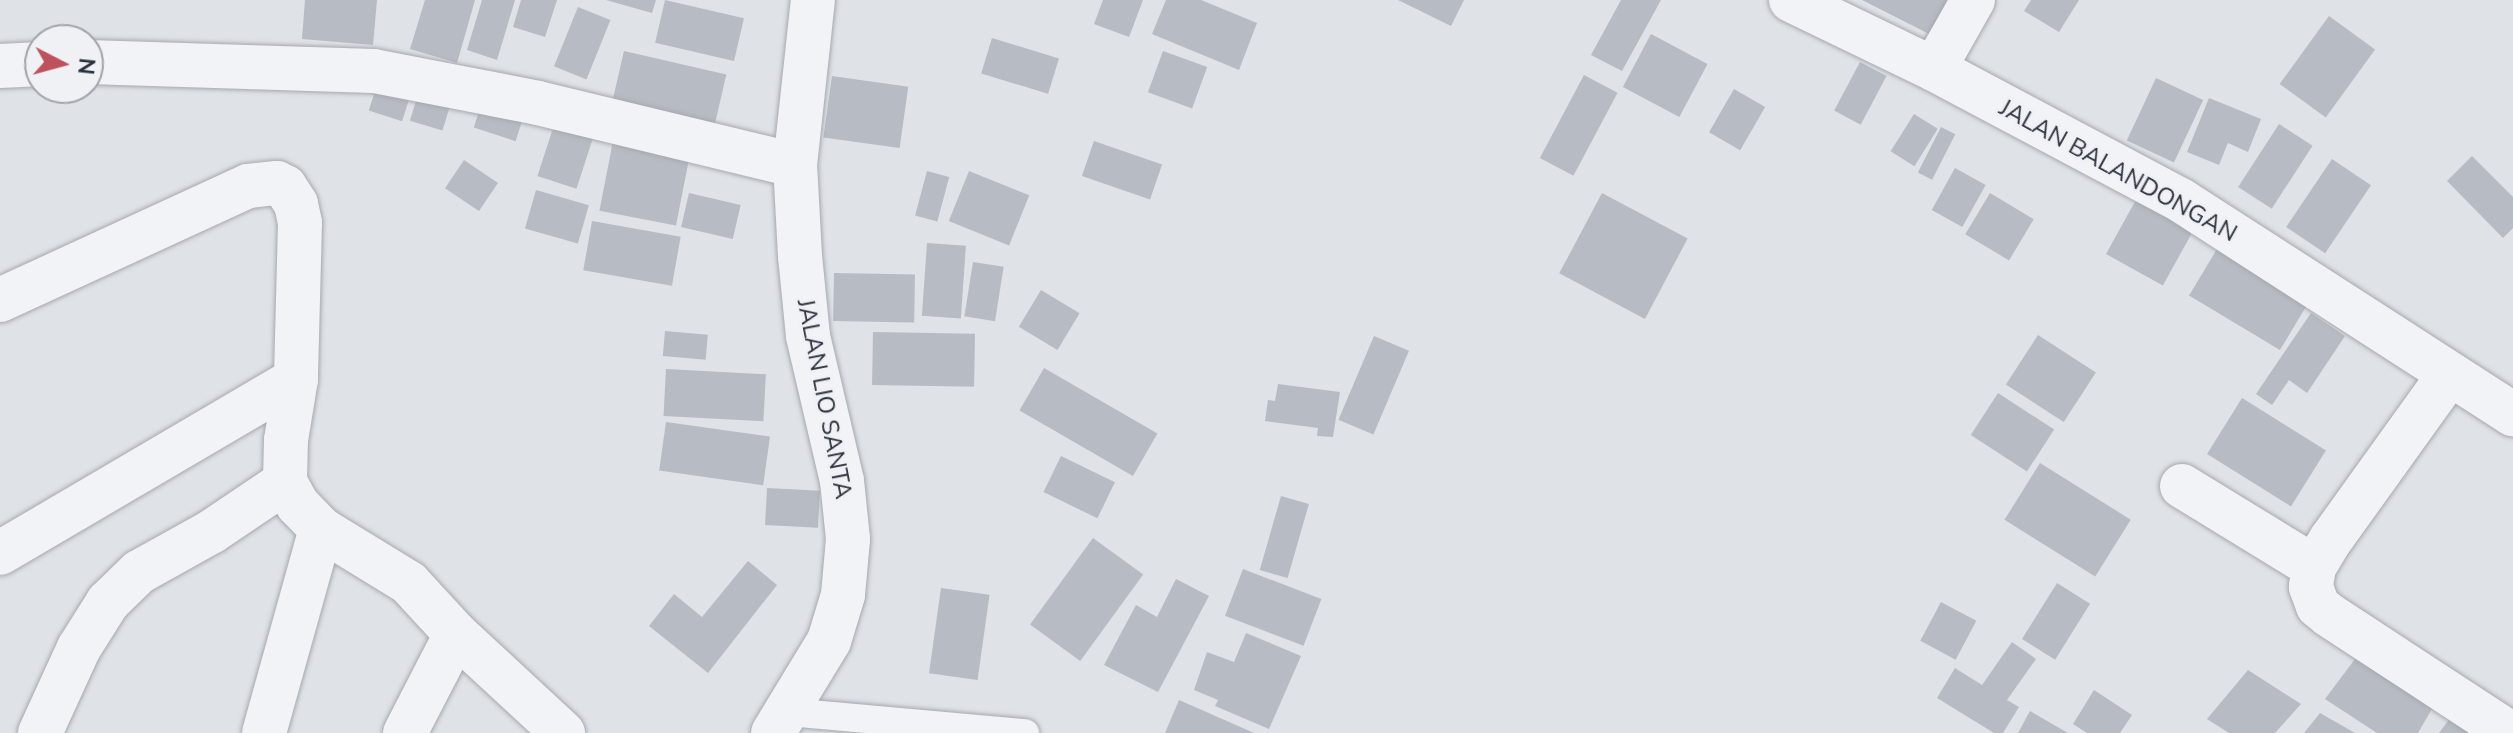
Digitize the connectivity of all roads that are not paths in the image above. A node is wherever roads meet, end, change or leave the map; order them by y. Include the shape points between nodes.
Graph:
1 (813, 0) edge
2 (1791, 0) edge
3 (1973, 0) edge
4 (104, 63) edge
5 (24, 65) edge
6 (0, 66) edge
7 (1934, 69) junction
8 (795, 165) junction
9 (0, 300) edge
10 (2449, 375) junction
11 (296, 379) junction
12 (2513, 414) edge
13 (285, 482) junction
14 (2182, 486) dead end
15 (321, 529) junction
16 (0, 553) edge
17 (2314, 567) junction
18 (456, 634) junction
19 (780, 723) edge
20 (40, 733) edge
21 (264, 733) edge
22 (405, 733) edge
23 (563, 733) edge
24 (1025, 733) edge
25 (2509, 733) edge

1 - 8 street, JALAN LIO SANTA
2 - 7 street, JALAN BALANDONGAN
3 - 7 street
4 - 8 street via 374,71 538,103
5 - 6 street
7 - 10 street, JALAN BALANDONGAN via 2182,201
8 - 19 street, JALAN LIO SANTA via 808,336 842,481 848,539 843,595 829,641
9 - 11 street via 248,186 277,183 292,194 300,223
10 - 12 street, JALAN BALANDONGAN
10 - 17 street
11 - 13 street
11 - 16 street
13 - 15 street
13 - 20 street via 139,572 108,602 79,648
14 - 17 street
15 - 18 street via 409,583
15 - 21 street
17 - 25 street via 2311,587 2318,606
18 - 22 street
18 - 23 street
19 - 24 lane

